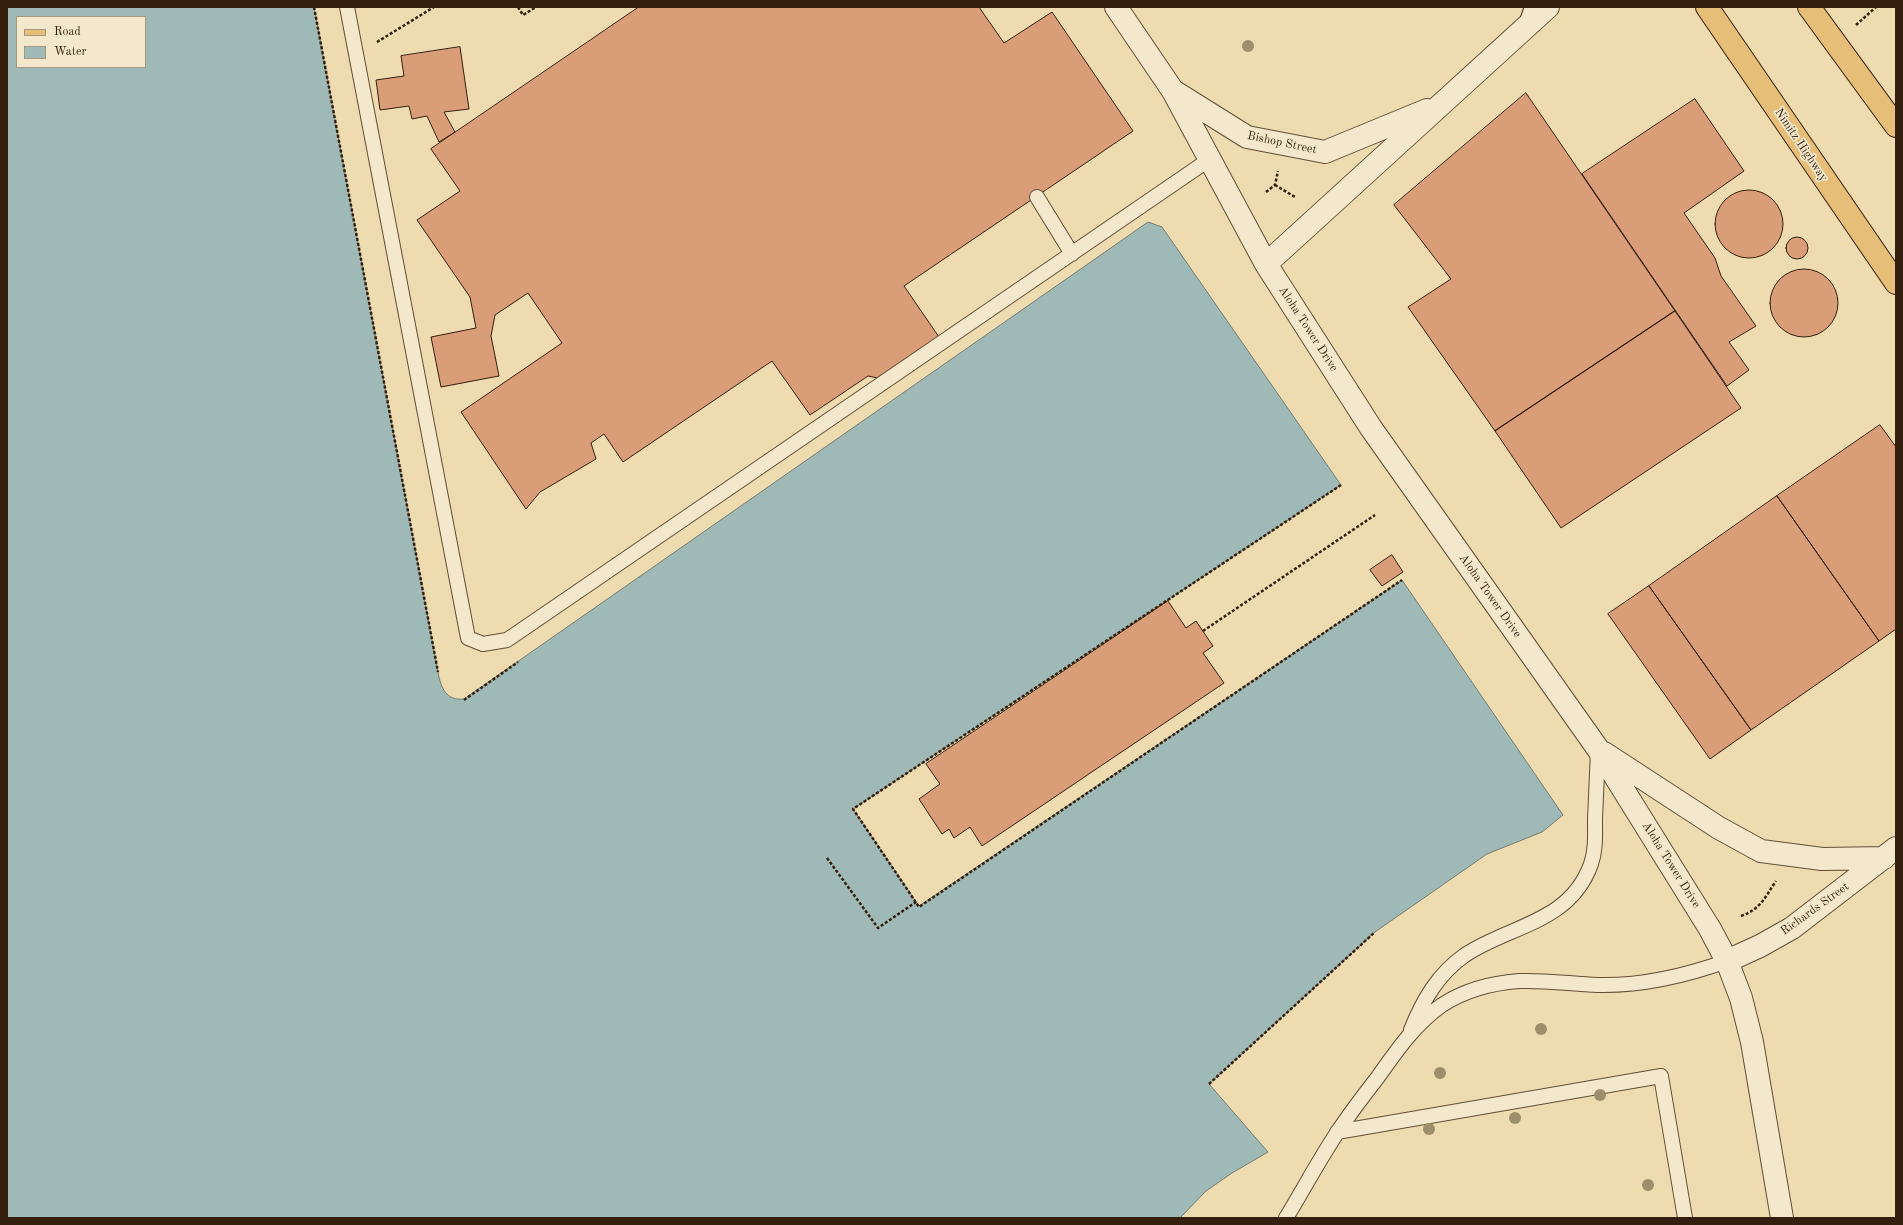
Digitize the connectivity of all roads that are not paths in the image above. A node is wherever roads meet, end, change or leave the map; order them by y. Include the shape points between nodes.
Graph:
1 (347, 7) edge
2 (1116, 7) edge
3 (1548, 7) edge
4 (1707, 7) edge
5 (1809, 7) edge
6 (1533, 15) edge
7 (1173, 91) junction
8 (1441, 104) junction
9 (1896, 126) edge
10 (1210, 159) junction
11 (1036, 197) dead end
12 (1072, 254) junction
13 (1266, 264) junction
14 (1893, 274) edge
15 (1598, 749) junction
16 (1890, 853) edge
17 (1727, 961) junction
18 (1408, 1035) junction
19 (1337, 1132) junction
20 (1286, 1218) edge
21 (1685, 1218) edge
22 (1782, 1218) edge

1 - 12 lane via 468,638 483,644 507,640
2 - 7 street, Aloha Tower Drive
3 - 6 street, Bishop Street
4 - 14 main road, Nimitz Highway
5 - 9 main road
6 - 8 street, Bishop Street
7 - 8 street, Bishop Street via 1247,137 1326,152
7 - 10 street, Aloha Tower Drive
8 - 13 street, Bishop Street
10 - 12 lane
10 - 13 street, Aloha Tower Drive
11 - 12 lane
13 - 15 street, Aloha Tower Drive via 1371,428
15 - 16 street via 1719,828 1761,851 1822,859
15 - 17 street, Aloha Tower Drive via 1705,920
15 - 18 lane via 1595,846 1584,880 1573,895 1552,914 1484,944 1448,969 1423,1001
16 - 17 street, Richards Street via 1792,928
17 - 18 lane via 1691,973 1637,983 1598,985 1521,981 1481,987 1443,1005
17 - 22 street, Aloha Tower Drive via 1741,998 1752,1042
18 - 19 lane
19 - 20 lane
19 - 21 lane via 1660,1076

